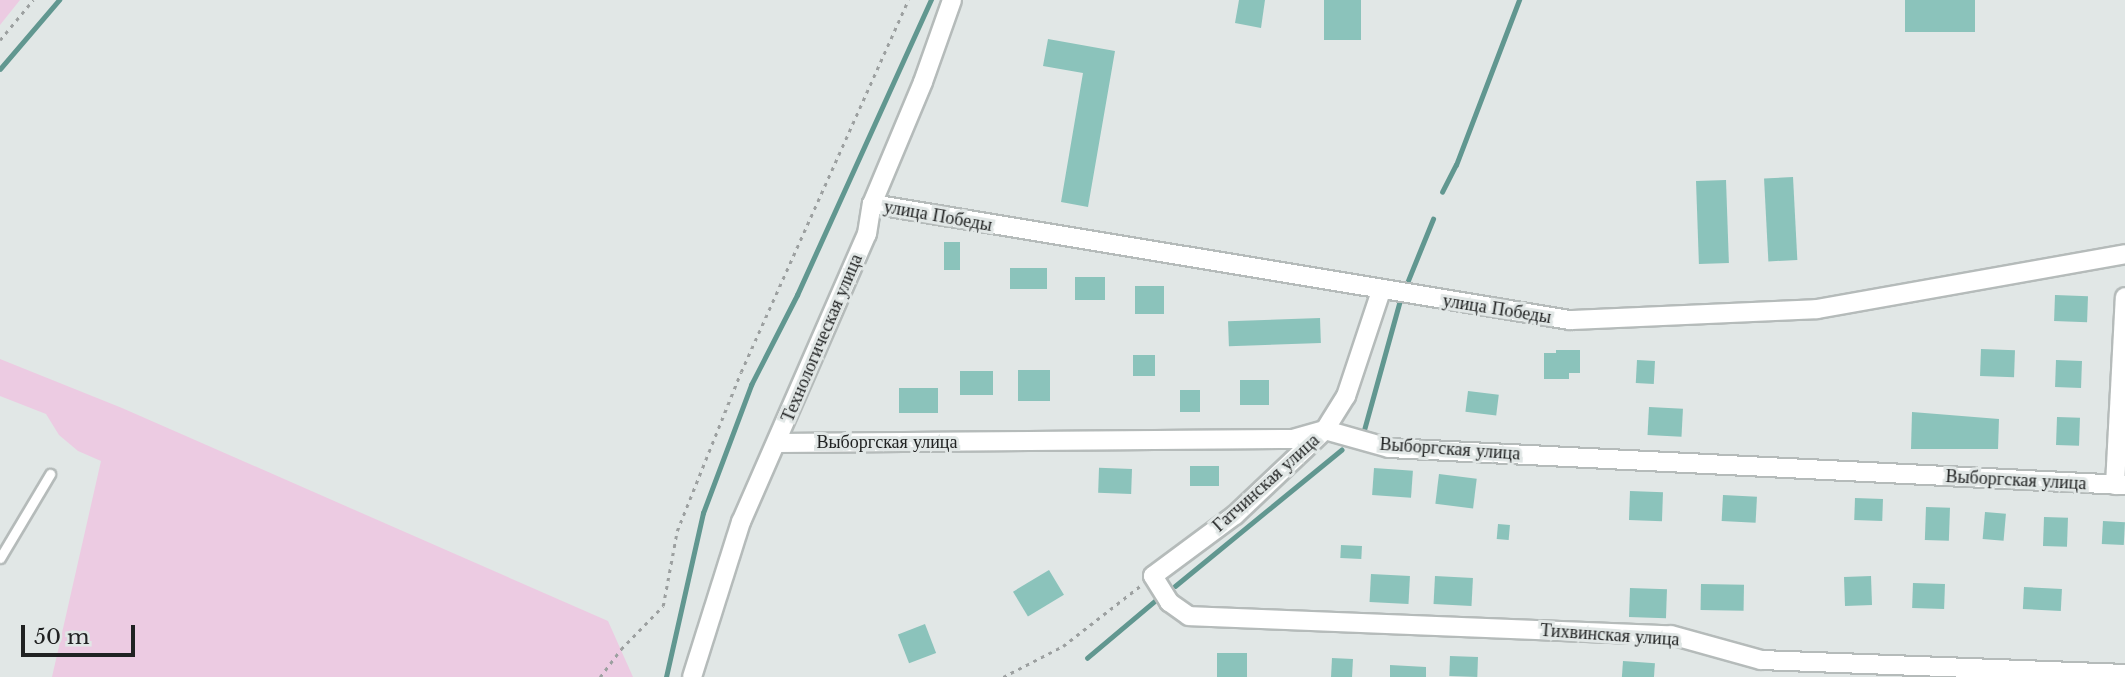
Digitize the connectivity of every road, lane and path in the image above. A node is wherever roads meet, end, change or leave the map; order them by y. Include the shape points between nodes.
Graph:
1 (33, 0) edge
2 (908, 0) edge
3 (952, 0) edge
4 (0, 40) edge
5 (872, 204) junction
6 (2125, 254) edge
7 (1381, 291) junction
8 (2125, 297) edge
9 (1325, 430) junction
10 (778, 443) junction
11 (50, 474) dead end
12 (2120, 485) edge
13 (0, 558) edge
14 (1153, 576) junction
15 (2125, 674) edge
16 (600, 677) edge
17 (692, 677) edge
18 (1003, 677) edge

1 - 4 path
2 - 16 path via 736,384 677,531 663,606
3 - 5 street, Технологическая улица
5 - 7 street, улица Победы
5 - 10 street, Технологическая улица via 867,234
6 - 7 street, улица Победы via 1803,310 1570,320
7 - 9 street, Гатчинская улица via 1346,396
8 - 12 street
9 - 10 street, Выборгская улица via 1293,439
9 - 12 street, Выборгская улица via 1389,448
9 - 14 street, Гатчинская улица via 1235,515
10 - 17 street, Технологическая улица via 741,522
11 - 13 lane
14 - 15 street, Тихвинская улица via 1169,602 1189,616 1671,635 1761,660
14 - 18 path via 1063,646

